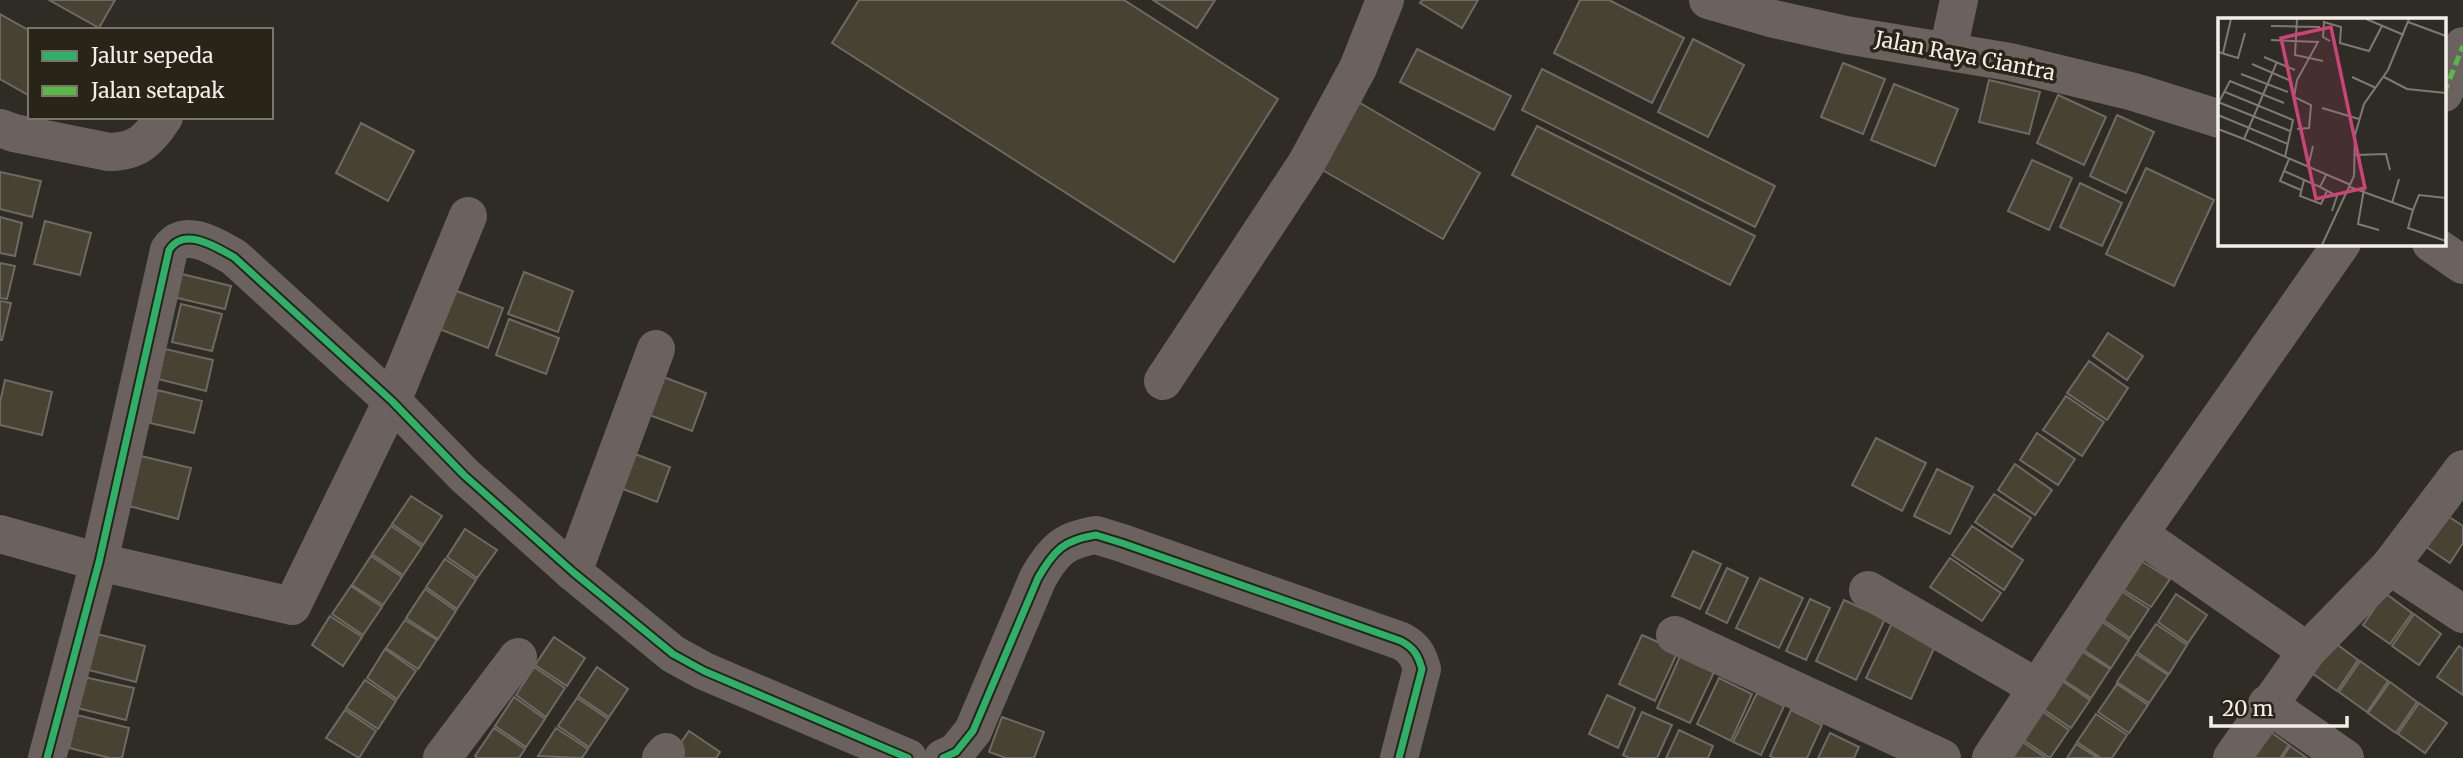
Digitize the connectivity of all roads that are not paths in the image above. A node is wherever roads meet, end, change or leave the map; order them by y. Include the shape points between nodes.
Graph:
1 (1385, 0) edge
2 (1708, 0) edge
3 (1959, 0) edge
4 (2463, 46) edge
5 (1948, 51) junction
6 (2446, 88) edge
7 (2218, 118) edge
8 (163, 119) edge
9 (0, 128) edge
10 (468, 216) dead end
11 (2341, 245) edge
12 (2434, 245) edge
13 (2463, 265) edge
14 (656, 349) dead end
15 (1163, 381) dead end
16 (391, 401) junction
17 (2463, 469) edge
18 (0, 534) edge
19 (2139, 534) junction
20 (99, 562) junction
21 (2390, 566) junction
22 (573, 572) junction
23 (1868, 590) dead end
24 (2463, 614) edge
25 (1675, 635) dead end
26 (2307, 650) junction
27 (518, 657) dead end
28 (2038, 688) junction
29 (2267, 705) junction
30 (47, 758) edge
31 (442, 758) edge
32 (908, 758) edge
33 (943, 758) edge
34 (1398, 758) edge
35 (1942, 758) edge
36 (1991, 758) edge
37 (2232, 758) edge
38 (2344, 758) edge

1 - 15 street via 1358,68 1306,164
2 - 5 street, Jalan Raya Ciantra via 1846,35
3 - 5 street
4 - 6 street
5 - 7 street, Jalan Raya Ciantra via 2134,92
8 - 9 street via 153,134 124,152
10 - 16 street
11 - 19 street
12 - 13 street
14 - 22 street
16 - 20 street via 292,606
16 - 20 street via 234,257 198,240 178,240 169,250
16 - 22 street via 464,475
17 - 21 street
18 - 20 street
19 - 26 street
19 - 28 street
20 - 30 street
21 - 24 street
21 - 26 street
22 - 32 street via 673,654
23 - 28 street
25 - 35 street
26 - 29 street
27 - 31 street
28 - 36 street
29 - 37 street
29 - 38 street
33 - 34 street via 956,752 973,731 1049,558 1065,543 1096,536 1412,647 1422,669

